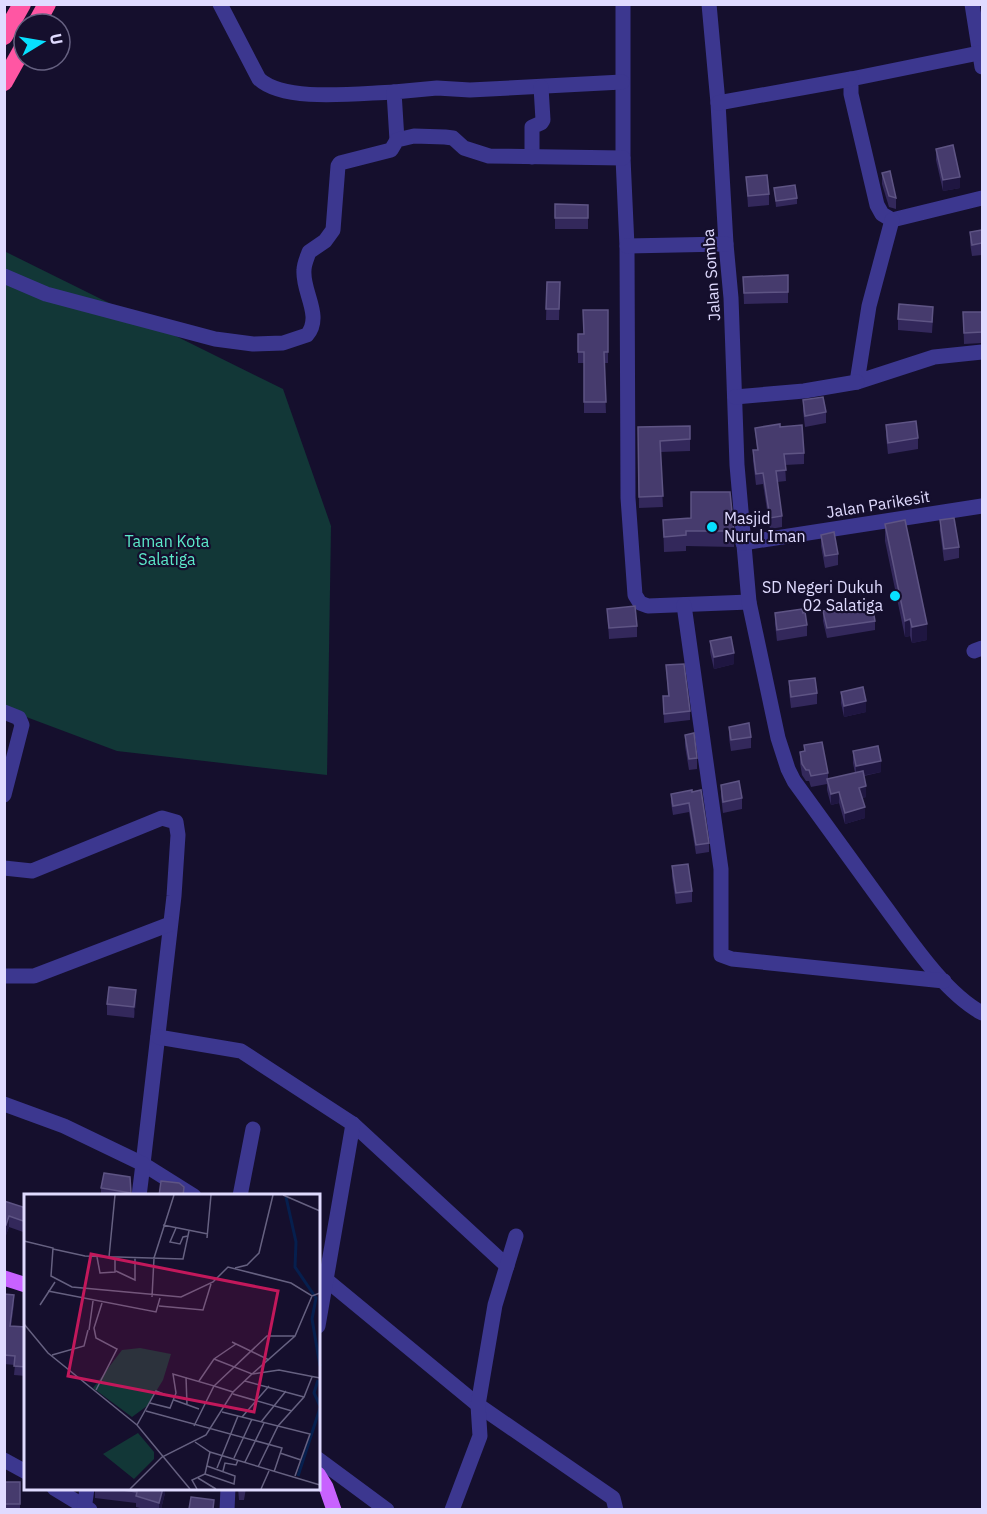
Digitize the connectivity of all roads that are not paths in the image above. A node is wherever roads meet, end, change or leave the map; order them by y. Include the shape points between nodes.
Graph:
1 (22, 4) edge
2 (220, 4) edge
3 (623, 4) edge
4 (709, 4) edge
5 (972, 4) edge
6 (4, 36) edge
7 (981, 60) edge
8 (12, 68) edge
9 (851, 79) junction
10 (4, 82) edge
11 (622, 82) junction
12 (542, 87) junction
13 (394, 92) junction
14 (718, 103) junction
15 (397, 140) junction
16 (531, 157) junction
17 (623, 158) junction
18 (982, 198) edge
19 (891, 219) junction
20 (726, 244) junction
21 (627, 246) junction
22 (4, 276) edge
23 (982, 352) edge
24 (857, 382) junction
25 (735, 397) junction
26 (982, 506) edge
27 (743, 543) junction
28 (749, 602) junction
29 (684, 605) junction
30 (4, 712) edge
31 (4, 795) edge
32 (4, 868) edge
33 (170, 924) junction
34 (4, 976) edge
35 (944, 981) junction
36 (982, 1013) edge
37 (158, 1037) junction
38 (4, 1104) edge
39 (353, 1124) junction
40 (253, 1129) dead end
41 (143, 1164) junction
42 (139, 1194) edge
43 (191, 1194) edge
44 (240, 1194) edge
45 (516, 1236) dead end
46 (507, 1266) junction
47 (323, 1276) edge
48 (4, 1278) edge
49 (24, 1284) edge
50 (320, 1306) edge
51 (478, 1405) junction
52 (4, 1460) edge
53 (320, 1460) edge
54 (24, 1471) edge
55 (320, 1477) edge
56 (57, 1490) edge
57 (87, 1490) edge
58 (228, 1490) edge
59 (86, 1508) edge
60 (227, 1509) edge
61 (334, 1509) edge
62 (387, 1509) edge
63 (452, 1509) edge
64 (616, 1509) edge

1 - 6 highway
2 - 13 street via 259,79 267,87 300,94
3 - 11 street
4 - 14 street, Jalan Somba
5 - 7 street
7 - 9 street
8 - 10 highway
9 - 14 street
9 - 19 street via 851,94 877,205
11 - 12 street
11 - 17 street
12 - 13 street
12 - 16 street via 543,120 532,127
13 - 15 street
14 - 20 street, Jalan Somba
15 - 16 street via 414,136 453,138 477,153
15 - 22 street via 391,150 338,166 333,230 309,252 304,271 313,323 306,335 294,340 253,344 215,339 46,294
16 - 17 street
17 - 21 street
18 - 19 street
19 - 24 street via 869,306
20 - 21 street
20 - 25 street, Jalan Somba
21 - 29 street via 627,498 635,596 648,606
23 - 24 street via 934,357
24 - 25 street
25 - 27 street, Jalan Somba
26 - 27 street, Jalan Parikesit
27 - 28 street, Jalan Somba
28 - 29 street
28 - 35 street, Jalan Somba via 766,689 790,775
29 - 35 street via 721,869 721,955
30 - 31 street via 19,718 22,725
32 - 33 street via 32,871 162,818 176,822
33 - 34 street via 34,976
33 - 37 street
35 - 36 street, Jalan Somba
37 - 39 street via 242,1051
37 - 41 street
38 - 41 street via 64,1126
39 - 46 street
39 - 47 street
40 - 44 street
41 - 42 street
41 - 43 street
45 - 46 street
46 - 51 street via 495,1305
47 - 50 street
47 - 51 street
48 - 49 main road
51 - 63 street via 480,1436
51 - 64 street via 614,1498
52 - 54 street
53 - 62 street
55 - 61 main road
56 - 59 street
57 - 59 street
58 - 60 street

